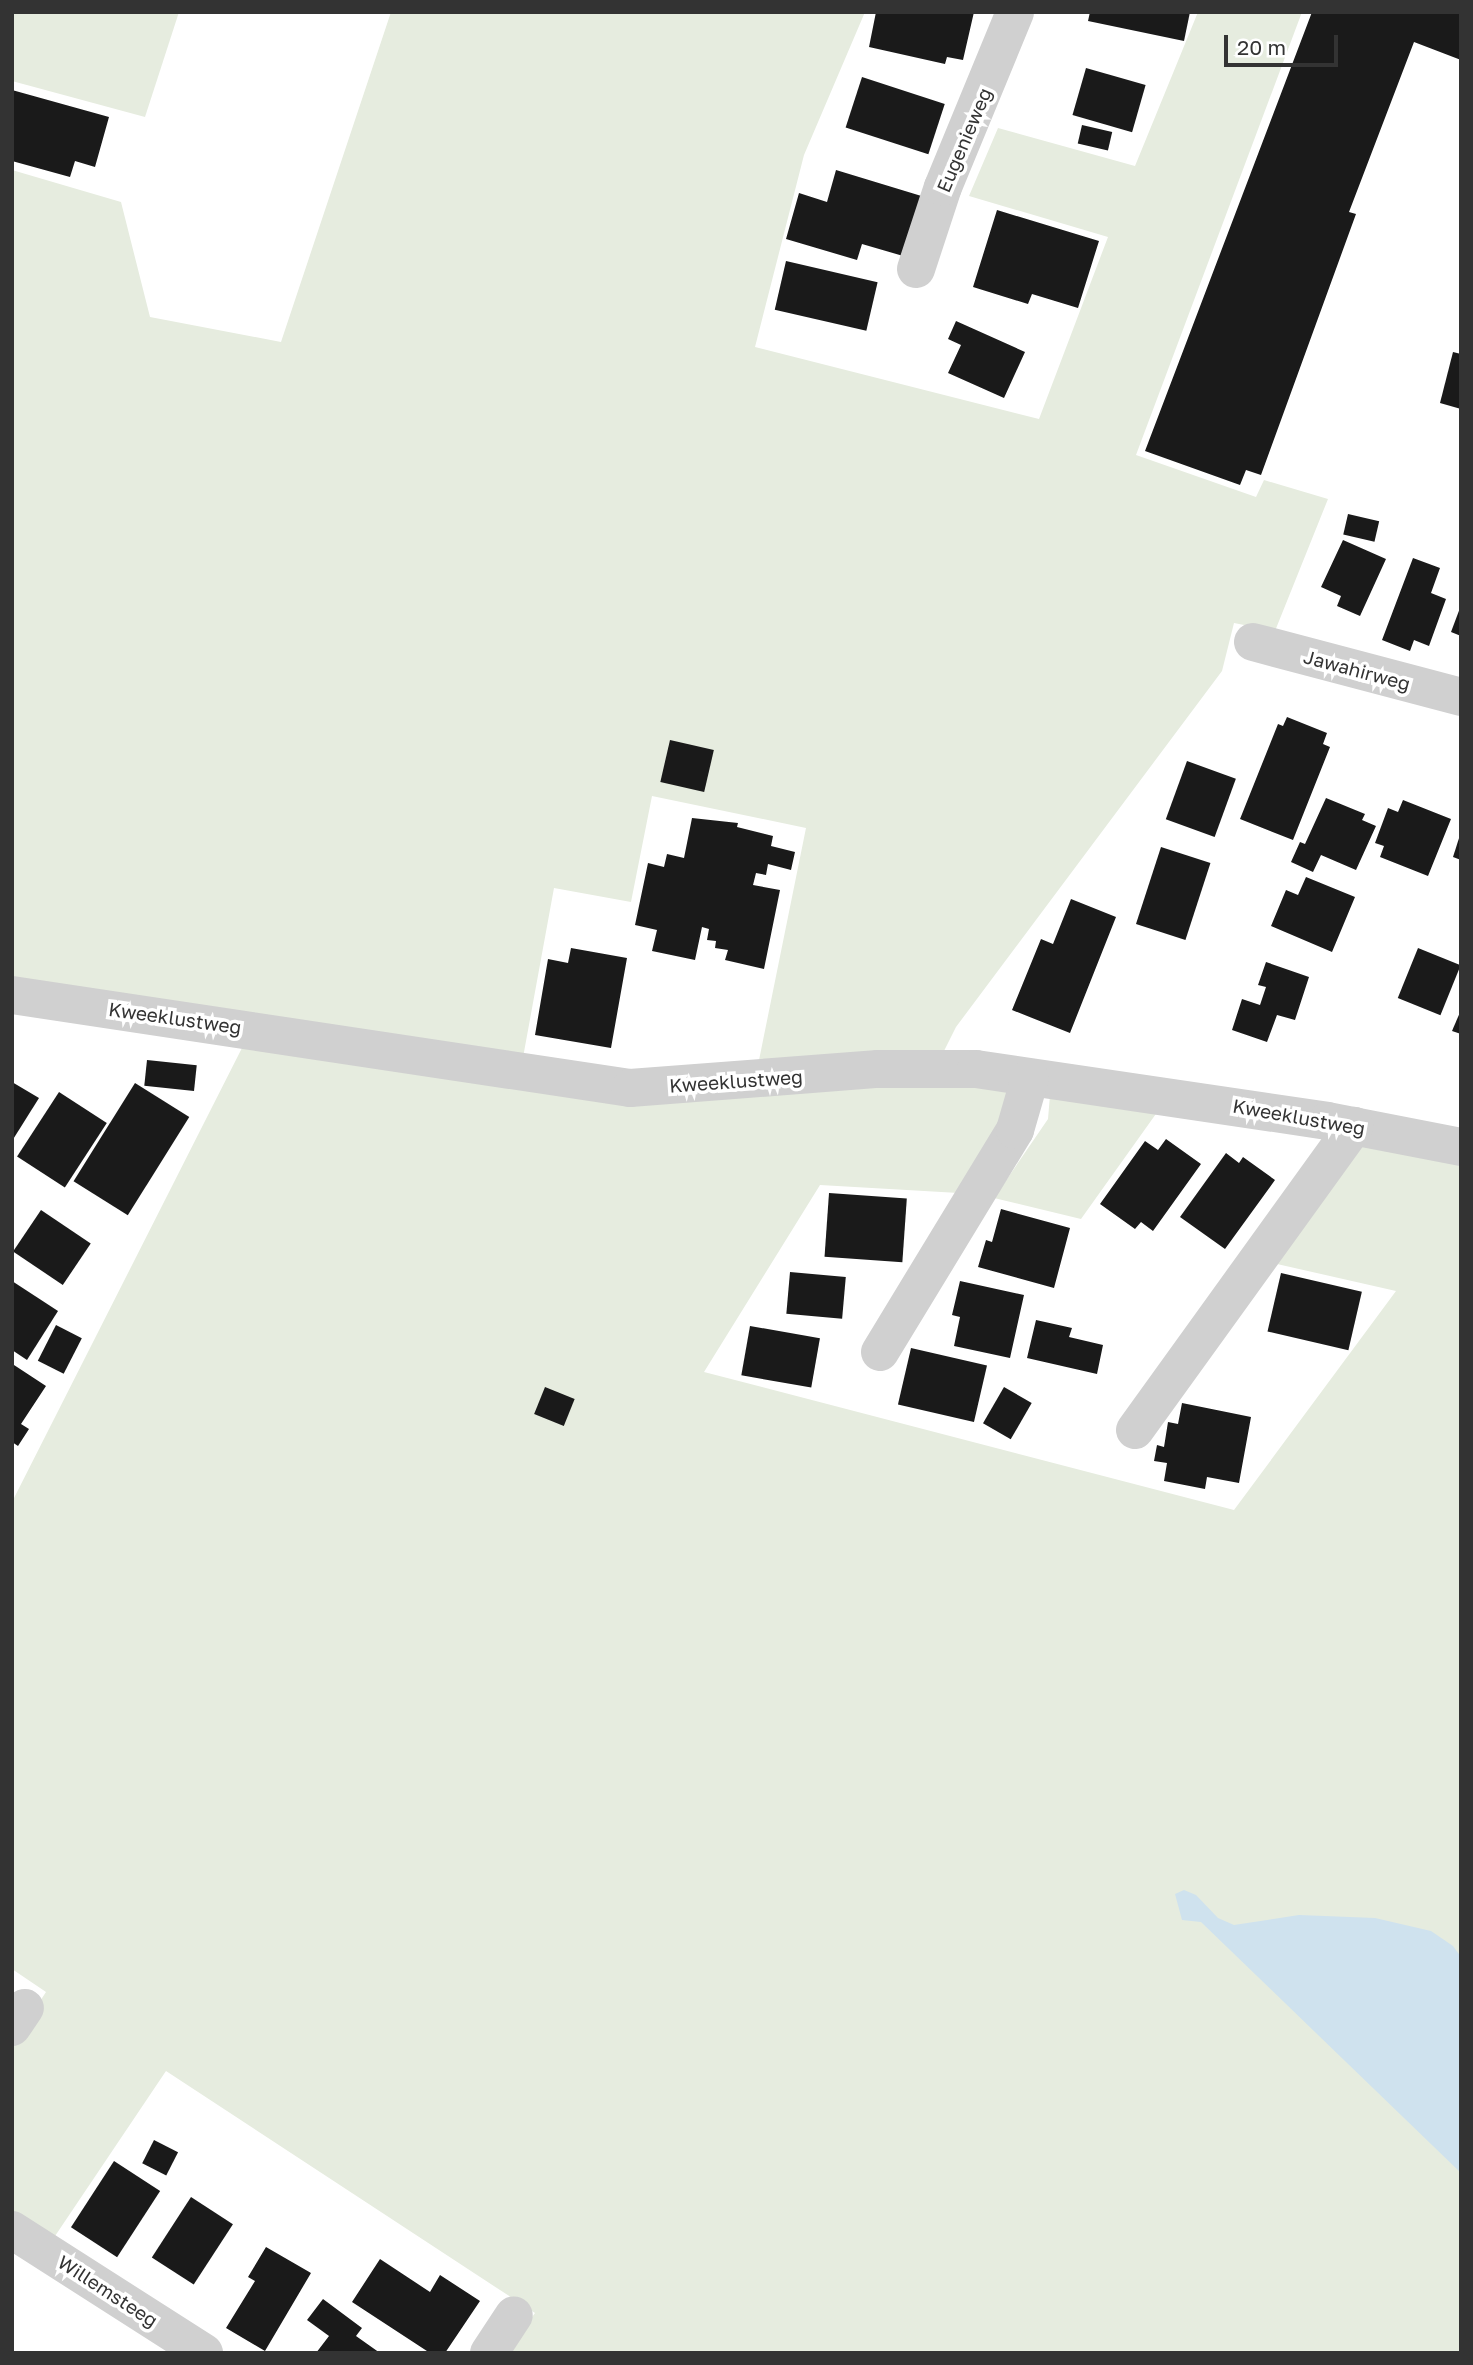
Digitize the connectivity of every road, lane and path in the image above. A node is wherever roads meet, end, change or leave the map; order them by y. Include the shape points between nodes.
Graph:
1 (1015, 12) edge
2 (916, 269) dead end
3 (1253, 642) dead end
4 (1461, 697) edge
5 (12, 995) edge
6 (1030, 1078) junction
7 (1354, 1126) junction
8 (1461, 1147) edge
9 (880, 1352) dead end
10 (1135, 1430) dead end
11 (12, 2230) edge
12 (514, 2315) dead end
13 (204, 2353) edge
14 (489, 2353) edge

1 - 2 street, Eugenieweg via 943,187
3 - 4 street, Jawahirweg
5 - 6 street, Kweeklustweg via 630,1088 878,1069 976,1069
6 - 7 street, Kweeklustweg
6 - 9 street via 1015,1130
7 - 8 street, Kweeklustweg
7 - 10 street
11 - 13 street, Willemsteeg
12 - 14 street

